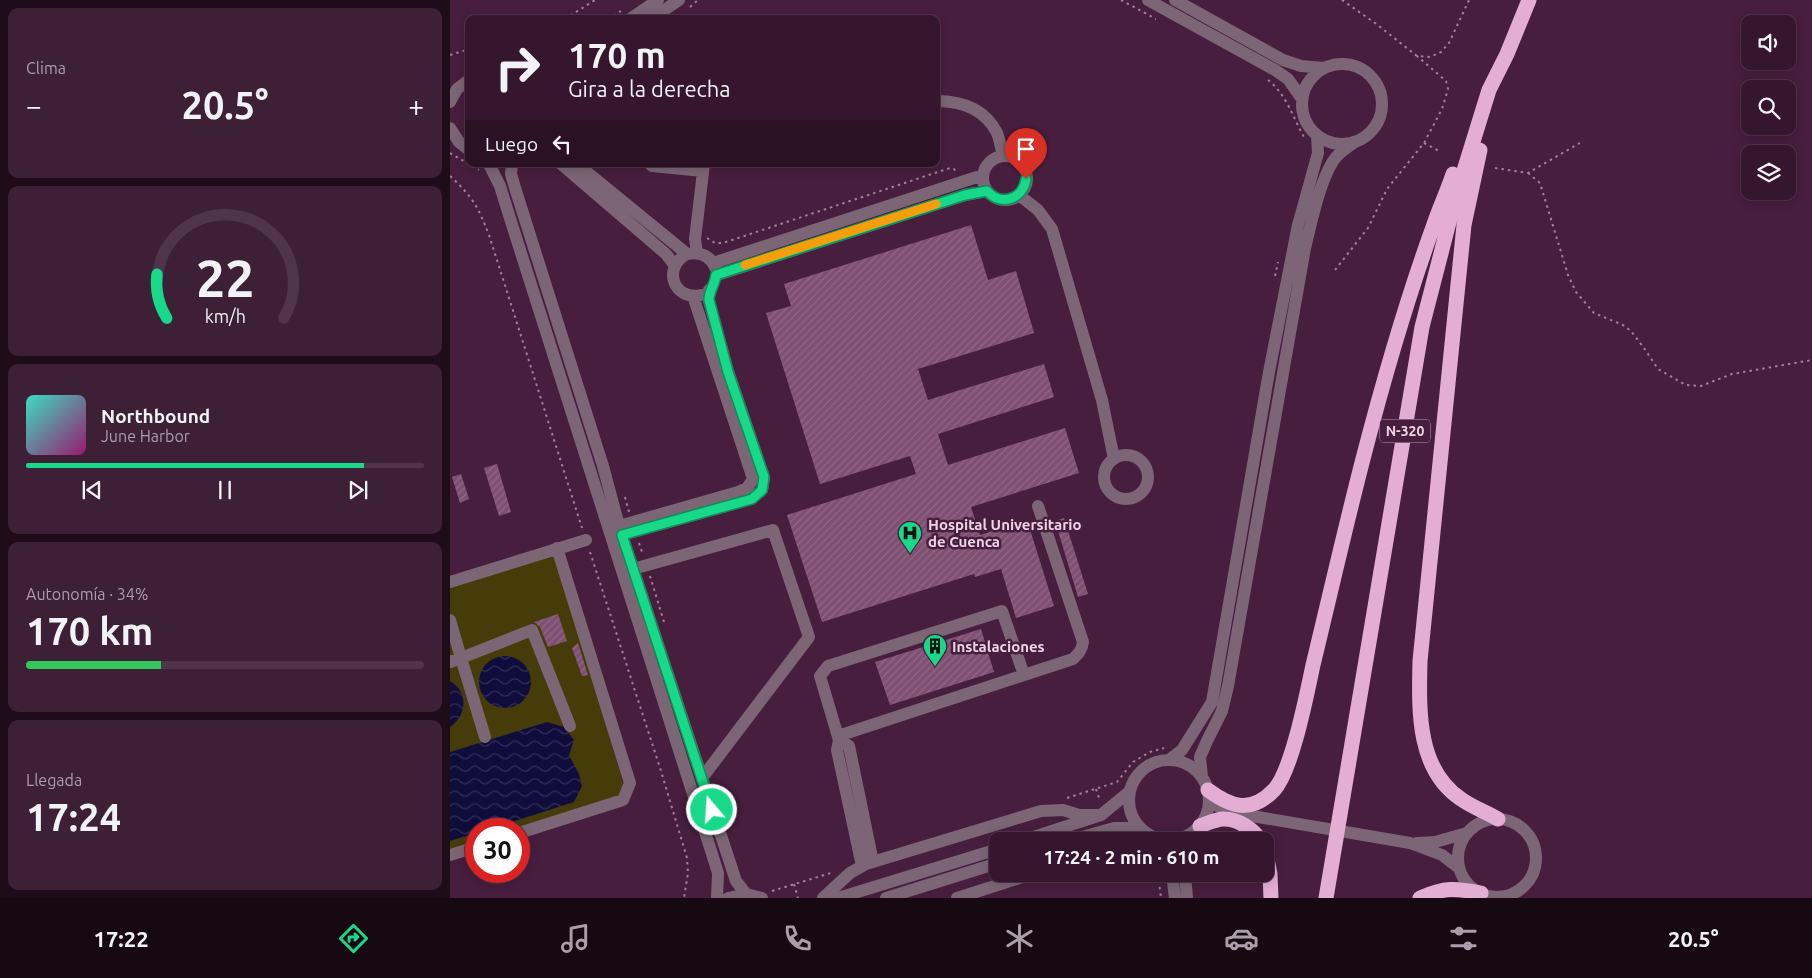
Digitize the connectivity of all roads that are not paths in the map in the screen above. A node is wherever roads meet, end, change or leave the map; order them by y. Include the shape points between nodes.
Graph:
1 (658, 0) edge
2 (679, 0) edge
3 (1148, 0) edge
4 (1175, 0) edge
5 (1529, 0) edge
6 (636, 15) edge
7 (657, 15) edge
8 (1520, 21) junction
9 (1504, 60) junction
10 (1324, 68) junction
11 (465, 83) edge
12 (1302, 99) junction
13 (940, 101) edge
14 (450, 102) edge
15 (450, 128) edge
16 (1311, 139) junction
17 (1355, 142) junction
18 (465, 147) edge
19 (1004, 156) junction
20 (490, 167) edge
21 (512, 167) edge
22 (564, 167) edge
23 (582, 167) edge
24 (703, 167) edge
25 (983, 175) junction
26 (987, 191) junction
27 (1019, 195) junction
28 (692, 253) junction
29 (675, 266) junction
30 (715, 269) junction
31 (709, 290) junction
32 (693, 296) junction
33 (1114, 459) dead end
34 (1038, 506) dead end
35 (634, 526) junction
36 (620, 530) junction
37 (586, 540) dead end
38 (557, 548) junction
39 (633, 569) junction
40 (450, 582) edge
41 (450, 620) edge
42 (456, 660) edge
43 (1024, 675) junction
44 (570, 726) dead end
45 (485, 737) dead end
46 (838, 738) junction
47 (1169, 760) junction
48 (702, 778) junction
49 (1206, 790) junction
50 (1129, 792) junction
51 (1235, 813) junction
52 (1101, 815) junction
53 (1498, 819) junction
54 (1139, 828) junction
55 (530, 830) edge
56 (1196, 830) edge
57 (1102, 831) joint
58 (1049, 832) edge
59 (1099, 832) edge
60 (1144, 832) edge
61 (1253, 832) edge
62 (1467, 833) junction
63 (1410, 843) junction
64 (465, 850) edge
65 (989, 852) edge
66 (450, 855) edge
67 (867, 864) junction
68 (989, 866) edge
69 (1459, 868) junction
70 (1007, 882) edge
71 (1173, 882) edge
72 (1186, 882) edge
73 (1270, 882) edge
74 (764, 893) edge
75 (1482, 893) junction
76 (746, 894) junction
77 (717, 898) edge
78 (728, 898) edge
79 (823, 898) edge
80 (838, 898) edge
81 (886, 898) edge
82 (957, 898) edge
83 (1175, 898) edge
84 (1187, 898) edge
85 (1271, 898) edge
86 (1326, 898) edge
87 (1420, 898) edge

1 - 6 street
2 - 7 street
3 - 12 street via 1275,70 1288,79
4 - 10 street via 1283,60
5 - 8 highway, N-320
5 - 9 highway, N-320
8 - 9 highway, N-320
8 - 86 highway, N-320 via 1486,100 1454,203 1422,327
9 - 49 highway via 1479,101 1403,316 1364,455 1304,706 1282,779 1269,795 1242,806 1224,801
9 - 53 highway via 1482,138 1464,225 1420,661 1419,703 1422,732 1431,762 1444,784 1460,799
10 - 12 street via 1309,81
10 - 17 street via 1334,64 1351,65 1366,72 1377,86 1382,102 1379,119 1370,133
11 - 14 street via 457,89
12 - 16 street
13 - 19 street via 970,105 998,134
15 - 18 street
16 - 17 street via 1335,144
16 - 47 street via 1318,153 1298,225 1212,702 1182,750
17 - 49 street via 1331,165 1305,248 1228,686 1222,711 1200,757
19 - 25 street via 992,160
19 - 27 street via 1015,159 1024,168 1026,179
20 - 77 street via 500,186 718,873
21 - 36 street via 511,174
22 - 29 street via 666,254
23 - 28 street
24 - 28 street
25 - 26 street
25 - 30 street
26 - 27 street via 999,200 1010,200
26 - 30 street
27 - 33 street via 1038,210 1052,229 1102,400
28 - 29 street via 678,260
28 - 30 street via 705,255
29 - 32 street via 675,283 682,292
30 - 31 street via 713,286
31 - 32 street
31 - 35 street via 728,372 764,477 762,490 752,499
32 - 35 street via 753,479 747,488 738,492
34 - 43 street via 1083,642 1082,649 1073,659
35 - 36 street
36 - 39 street
37 - 38 street
38 - 40 street
38 - 55 street via 630,783 623,800
39 - 48 street
39 - 48 street via 772,530 809,637
41 - 42 street
42 - 44 street via 532,630
42 - 45 street
43 - 46 street
43 - 46 street via 1002,611 828,666 820,676
46 - 67 street via 849,746
47 - 49 street via 1189,766
47 - 50 street via 1151,764 1141,771
48 - 76 street via 736,881
49 - 51 street
49 - 56 street
50 - 52 street
50 - 54 street via 1130,814
51 - 56 street via 1223,813
51 - 63 street
52 - 58 street
52 - 67 street via 1041,811
53 - 62 street via 1481,822
53 - 75 street via 1513,822 1525,831 1535,851 1535,866 1524,886 1511,894 1496,897
54 - 57 street
54 - 60 street
56 - 61 highway via 1216,820 1233,821
57 - 59 street
62 - 63 street via 1435,842
62 - 69 street via 1459,847
63 - 69 street via 1442,855
64 - 66 street
65 - 80 street
67 - 79 street via 850,873
68 - 81 street
69 - 75 street via 1465,881
70 - 82 street
71 - 83 street
72 - 84 street
73 - 85 highway
74 - 76 street
75 - 87 highway via 1447,889
76 - 78 street

